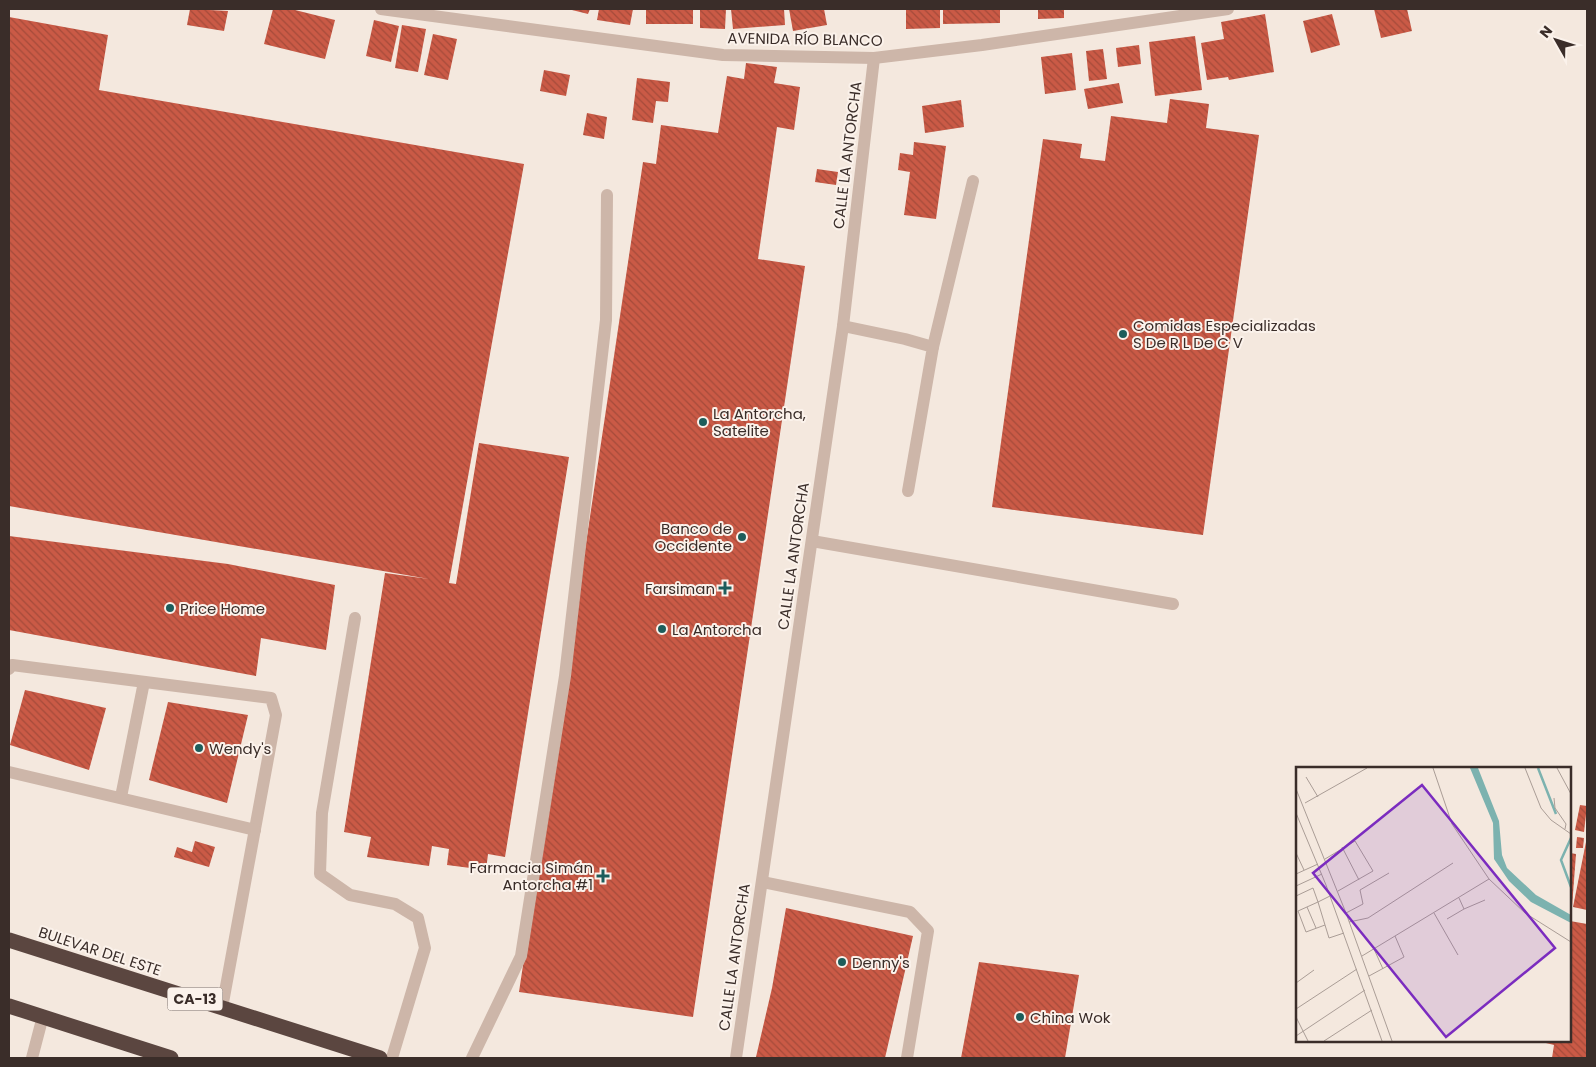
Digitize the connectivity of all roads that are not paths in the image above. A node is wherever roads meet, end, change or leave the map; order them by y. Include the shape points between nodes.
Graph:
1 (381, 9) edge
2 (1228, 9) edge
3 (874, 58) junction
4 (973, 181) dead end
5 (608, 195) dead end
6 (843, 326) junction
7 (932, 347) junction
8 (908, 491) dead end
9 (812, 541) junction
10 (1173, 604) dead end
11 (354, 618) dead end
12 (9, 669) edge
13 (144, 682) junction
14 (9, 772) edge
15 (121, 797) junction
16 (255, 830) junction
17 (762, 882) junction
18 (9, 940) edge
19 (9, 1006) edge
20 (222, 1008) junction
21 (42, 1016) junction
22 (32, 1058) edge
23 (171, 1058) edge
24 (380, 1058) edge
25 (392, 1058) edge
26 (472, 1058) edge
27 (736, 1058) edge
28 (907, 1058) edge

1 - 3 street, AVENIDA RÍO BLANCO via 723,55
2 - 3 street, AVENIDA RÍO BLANCO
3 - 6 street, CALLE LA ANTORCHA
4 - 7 street
5 - 26 street via 606,320 565,676 521,956
6 - 7 street
6 - 9 street, CALLE LA ANTORCHA
7 - 8 street
9 - 10 street
9 - 17 street, CALLE LA ANTORCHA
11 - 25 street via 322,813 320,874 350,895 395,904 418,918 425,948
12 - 13 street via 12,665
13 - 15 street
13 - 16 street via 271,698 276,715
14 - 15 street
15 - 16 street
16 - 20 street
17 - 27 street, CALLE LA ANTORCHA
17 - 28 street via 910,912 928,931
18 - 20 highway, BULEVAR DEL ESTE / CA-13
19 - 21 highway
20 - 24 highway, BULEVAR DEL ESTE / CA-13
21 - 22 street
21 - 23 highway

